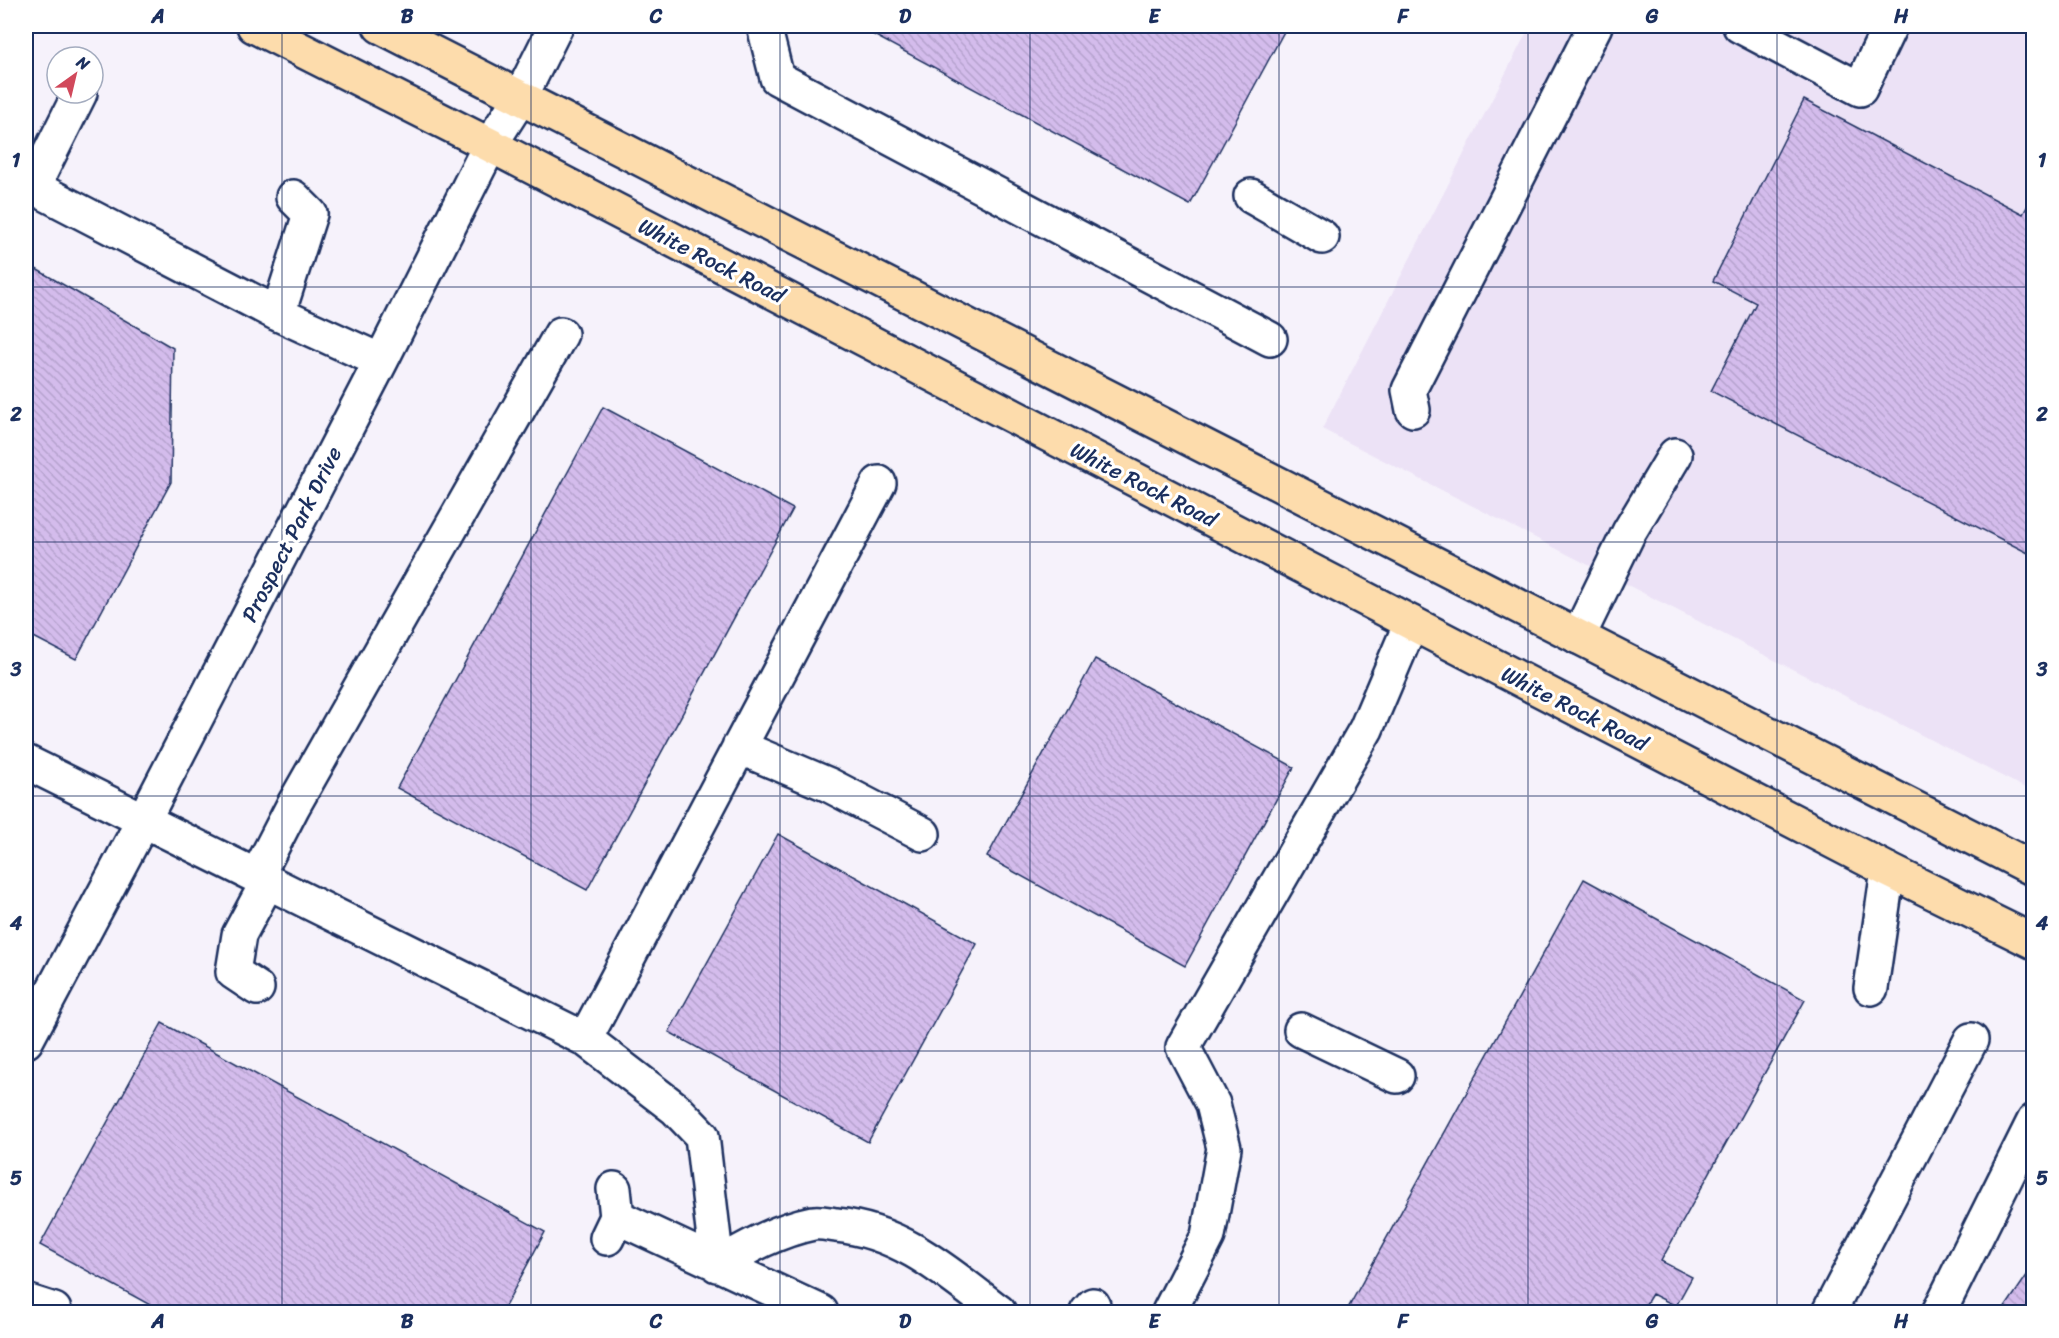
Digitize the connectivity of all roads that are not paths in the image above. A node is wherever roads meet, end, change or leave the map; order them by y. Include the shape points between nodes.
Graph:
1 (254, 26) edge
2 (380, 26) edge
3 (556, 26) edge
4 (764, 26) edge
5 (1595, 26) edge
6 (1740, 26) edge
7 (1890, 26) edge
8 (520, 98) junction
9 (74, 105) edge
10 (490, 145) junction
11 (1251, 196) dead end
12 (293, 197) dead end
13 (1322, 237) dead end
14 (278, 314) junction
15 (561, 334) dead end
16 (1270, 339) dead end
17 (381, 361) junction
18 (1413, 410) dead end
19 (1675, 455) dead end
20 (879, 483) dead end
21 (1411, 623) junction
22 (1578, 637) junction
23 (740, 747) junction
24 (26, 762) edge
25 (144, 819) junction
26 (923, 834) dead end
27 (2034, 869) edge
28 (1888, 870) junction
29 (262, 879) junction
30 (2034, 942) edge
31 (257, 988) dead end
32 (1871, 988) dead end
33 (1301, 1030) dead end
34 (585, 1039) junction
35 (1971, 1040) dead end
36 (26, 1041) edge
37 (1398, 1076) dead end
38 (2034, 1121) edge
39 (613, 1215) dead end
40 (717, 1265) junction
41 (821, 1312) edge
42 (999, 1312) edge
43 (1169, 1312) edge
44 (1829, 1312) edge
45 (1939, 1312) edge

1 - 10 main road, White Rock Road
2 - 8 main road
3 - 8 street, Prospect Park Drive
4 - 16 street via 777,78
5 - 18 street via 1409,390
6 - 7 street via 1860,89
8 - 10 street, Prospect Park Drive
8 - 22 main road
9 - 14 street via 33,187
10 - 17 street, Prospect Park Drive
10 - 21 main road, White Rock Road
11 - 13 street
12 - 14 street via 310,214
14 - 17 street
15 - 29 street via 293,806
17 - 25 street, Prospect Park Drive
19 - 22 street via 1629,532
20 - 23 street
21 - 28 main road, White Rock Road
21 - 43 street via 1366,729 1183,1047 1213,1104 1224,1148 1208,1236
22 - 27 main road
23 - 26 street via 829,785
23 - 34 street
24 - 25 street
25 - 29 street
25 - 36 street, Prospect Park Drive
28 - 30 main road, White Rock Road
28 - 32 street
29 - 31 street via 239,935 233,972
29 - 34 street
33 - 37 street
34 - 40 street via 676,1109 702,1136
35 - 44 street
38 - 45 street
39 - 40 street
40 - 41 street
40 - 42 street via 767,1236 815,1223 852,1226 896,1240 935,1263

